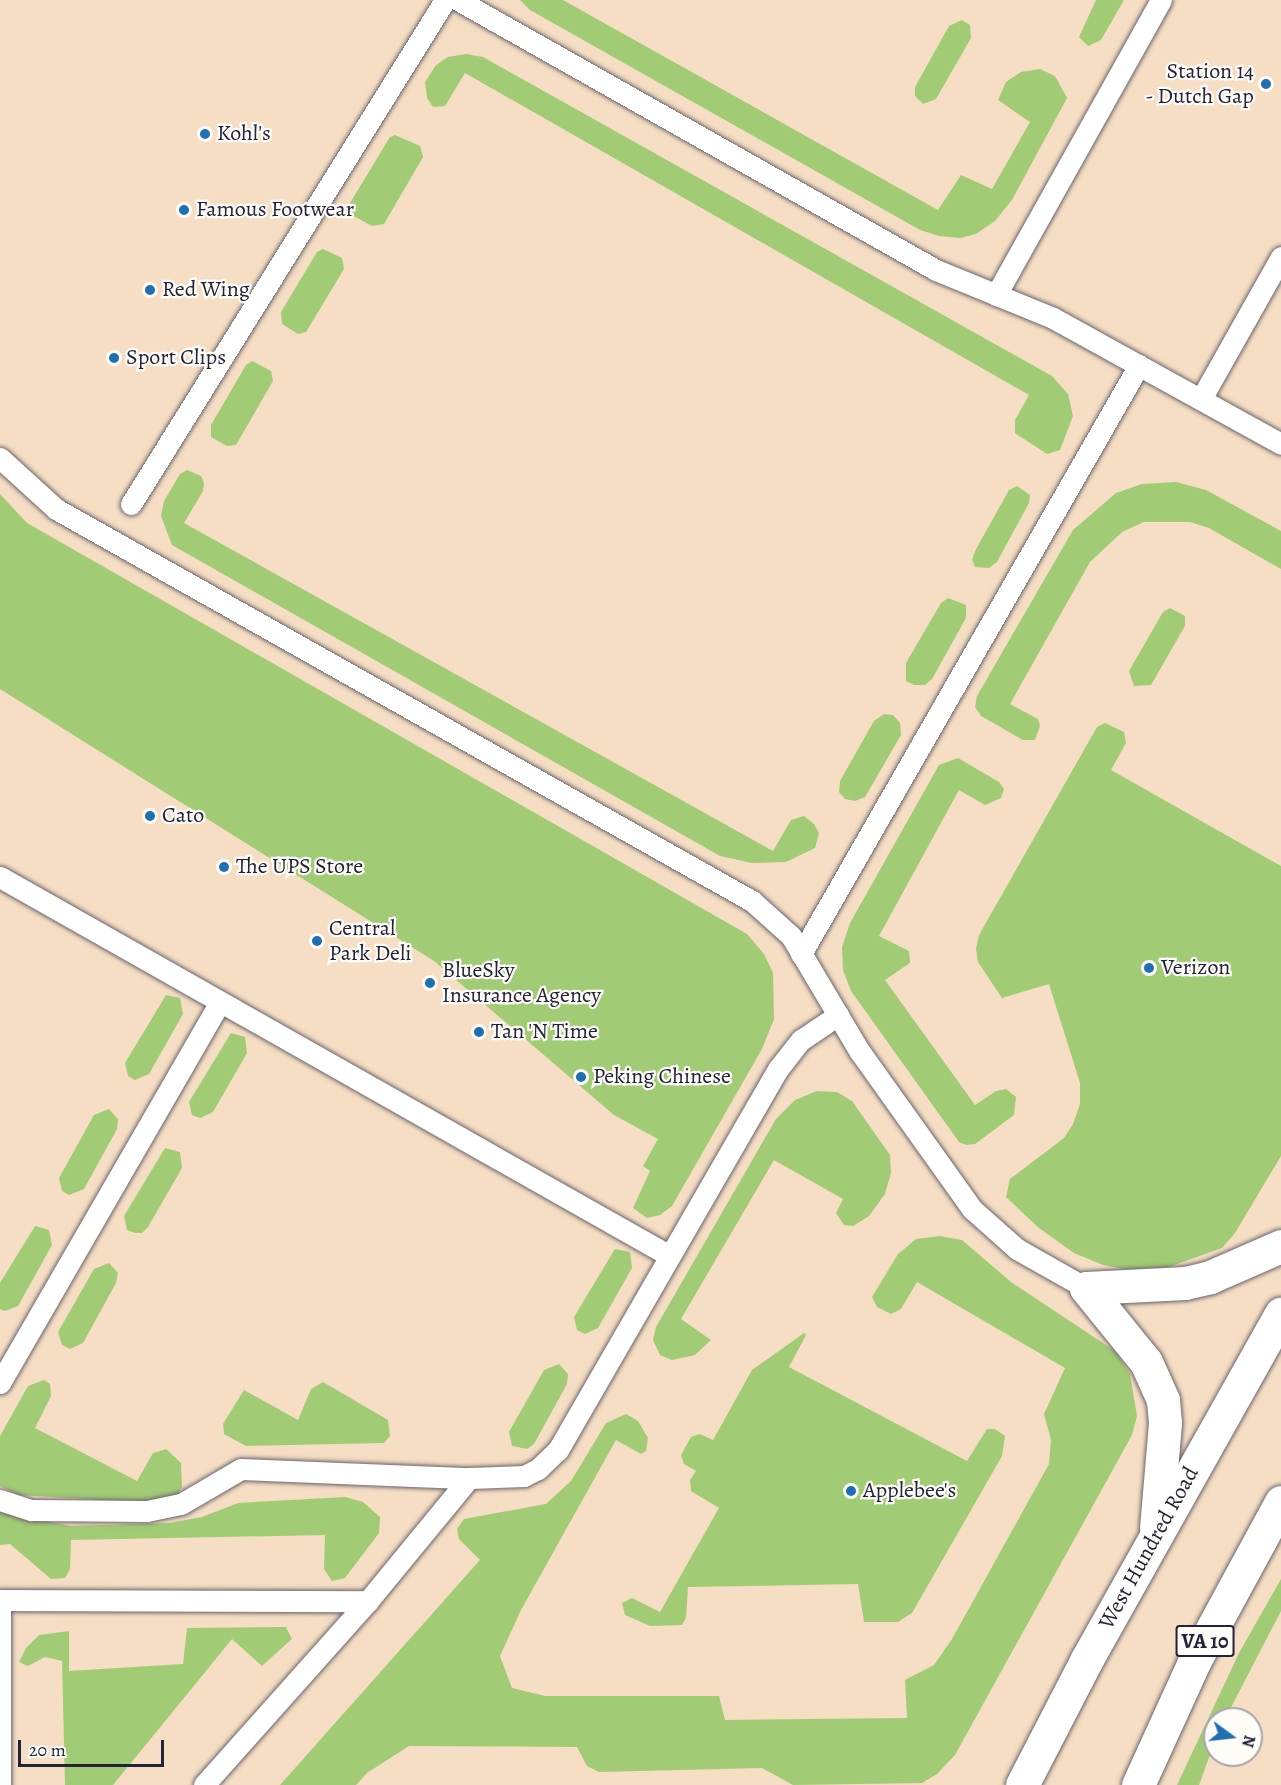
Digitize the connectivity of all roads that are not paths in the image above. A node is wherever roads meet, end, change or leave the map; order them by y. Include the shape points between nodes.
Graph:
1 (445, 0) edge
2 (458, 0) edge
3 (1161, 0) edge
4 (1281, 257) edge
5 (996, 295) junction
6 (1139, 365) junction
7 (1201, 399) junction
8 (1281, 444) edge
9 (0, 458) edge
10 (131, 504) dead end
11 (0, 877) edge
12 (801, 954) junction
13 (219, 1003) junction
14 (838, 1015) junction
15 (1281, 1246) edge
16 (668, 1255) junction
17 (1086, 1288) junction
18 (1281, 1314) edge
19 (0, 1383) edge
20 (469, 1478) junction
21 (0, 1500) edge
22 (1281, 1502) edge
23 (1155, 1538) junction
24 (0, 1600) edge
25 (368, 1601) junction
26 (0, 1785) edge
27 (204, 1785) edge
28 (1022, 1785) edge
29 (1138, 1785) edge

1 - 10 lane
2 - 5 lane via 936,270
3 - 5 lane
4 - 7 lane
5 - 6 lane via 1053,318
6 - 7 lane
6 - 12 lane
7 - 8 lane
9 - 12 lane via 56,509 752,901 791,936
11 - 13 lane
12 - 14 lane
13 - 16 lane
13 - 19 lane
14 - 16 lane via 801,1040 778,1069
14 - 17 lane via 972,1209 1017,1249
15 - 17 main road via 1210,1277 1185,1283
16 - 20 lane via 558,1450 524,1476
17 - 23 main road via 1146,1362 1163,1400 1165,1424
18 - 23 main road, West Hundred Road
20 - 21 lane via 242,1469 180,1504 147,1511 31,1510
20 - 25 lane
22 - 29 main road, VA 10 via 1194,1662
23 - 28 main road, West Hundred Road
24 - 25 lane
24 - 26 lane
25 - 27 lane

